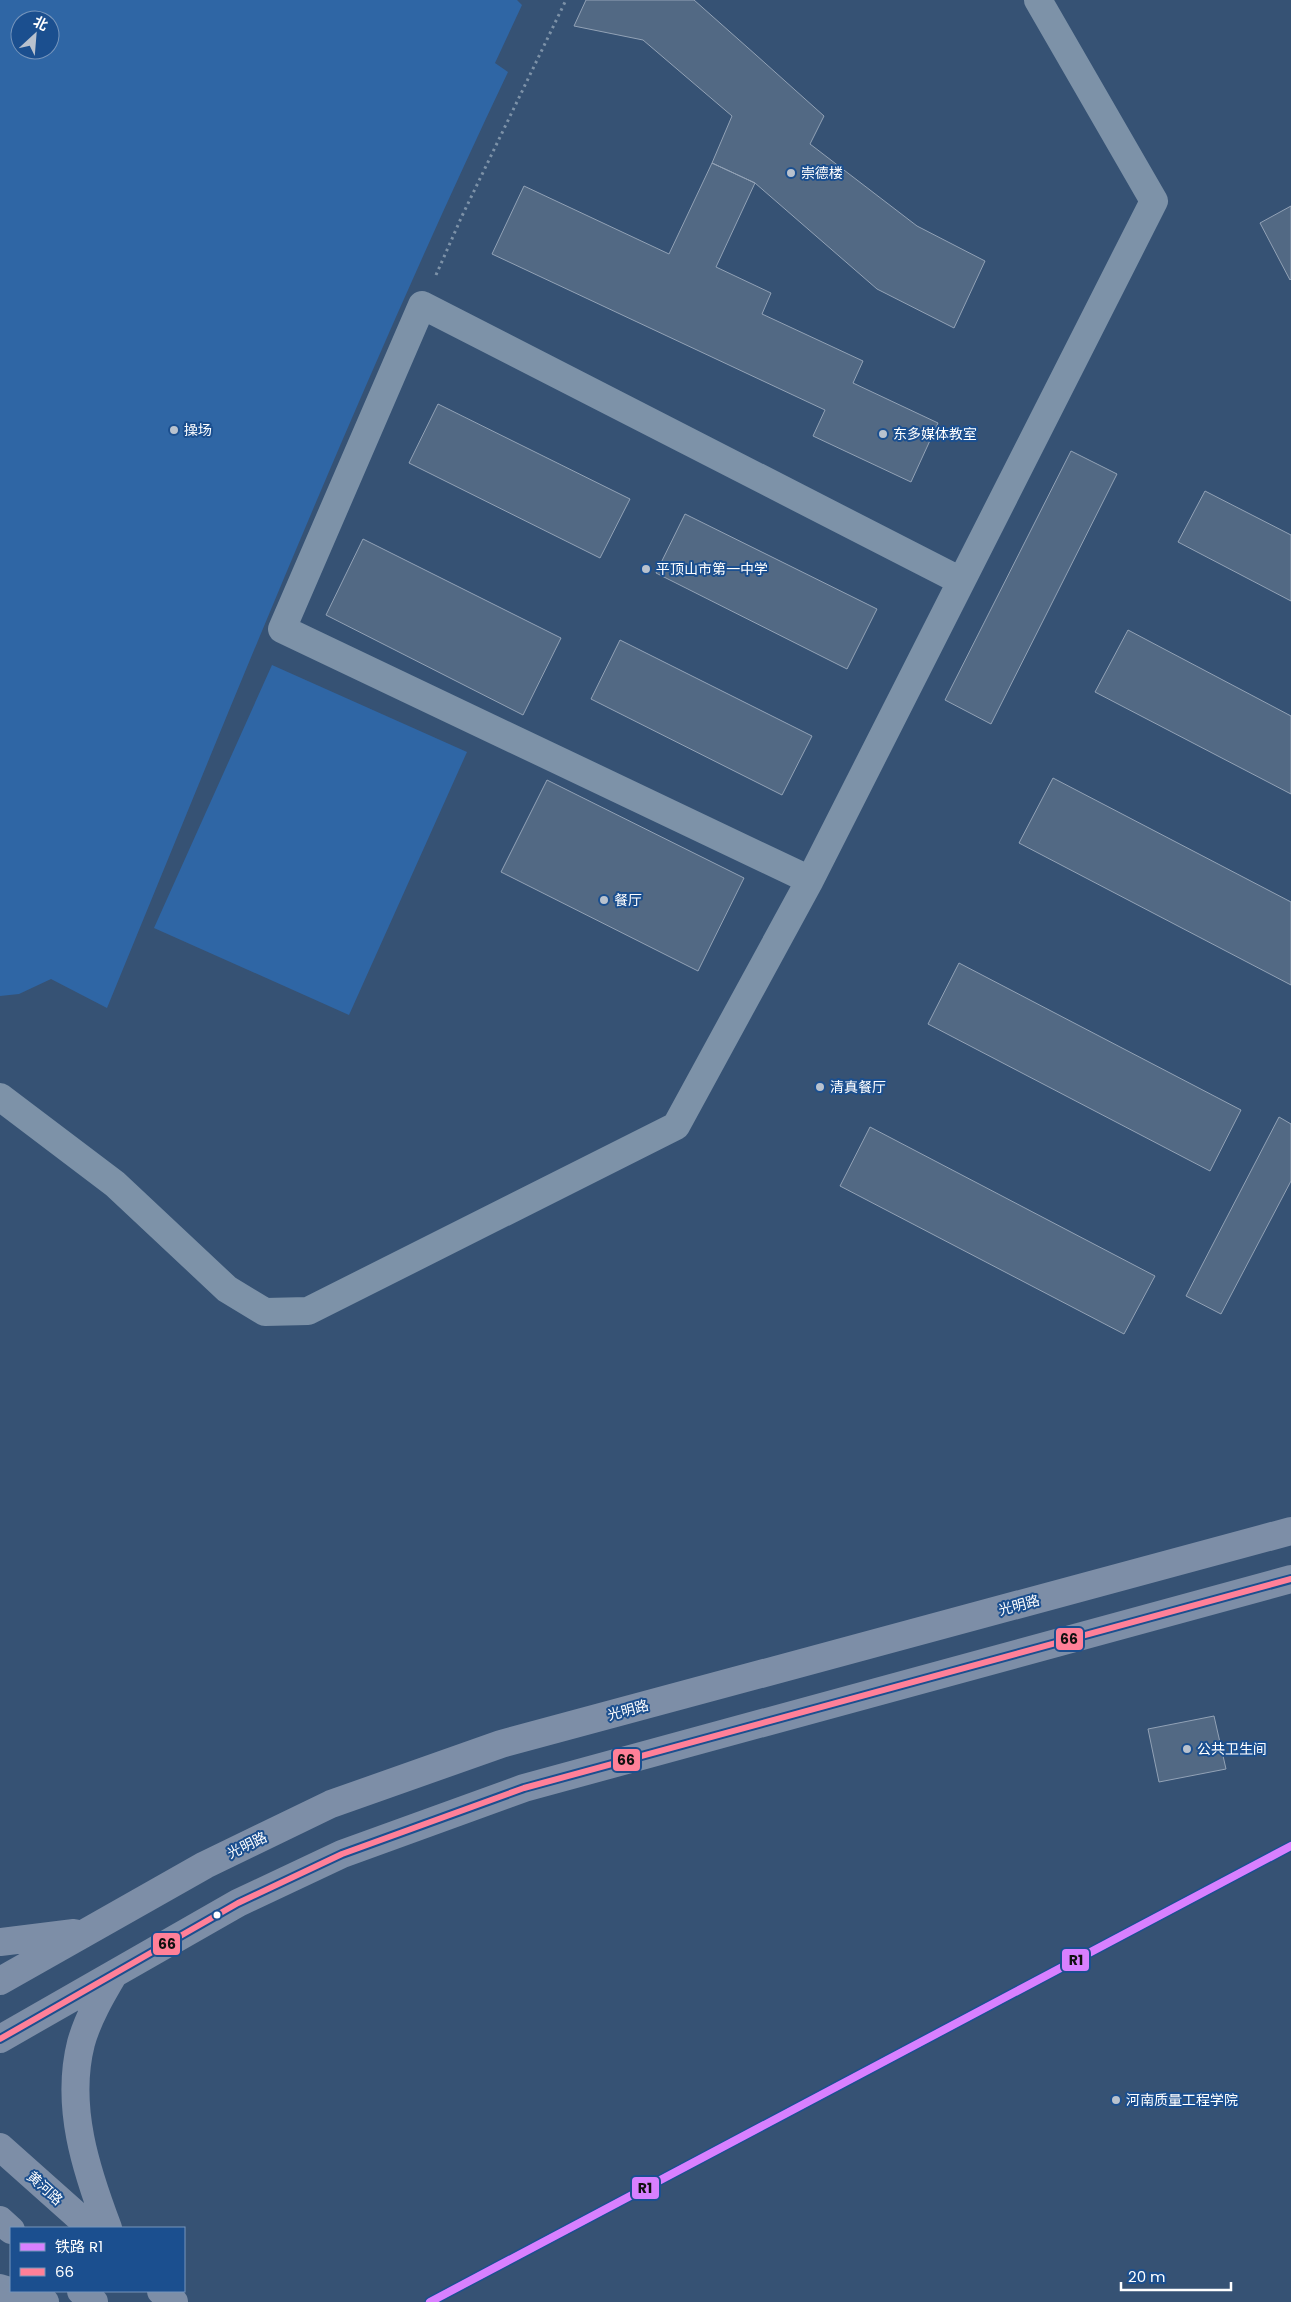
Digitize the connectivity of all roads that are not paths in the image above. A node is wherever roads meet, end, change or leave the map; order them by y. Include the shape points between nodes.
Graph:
1 (1038, 0) edge
2 (961, 581) junction
3 (810, 880) junction
4 (0, 1097) edge
5 (1291, 1530) edge
6 (1291, 1579) edge
7 (86, 1932) junction
8 (0, 1942) edge
9 (114, 1974) junction
10 (0, 1982) edge
11 (0, 2039) edge
12 (0, 2148) edge
13 (0, 2220) edge
14 (90, 2227) edge
15 (108, 2227) edge
16 (10, 2229) edge
17 (13, 2292) edge
18 (82, 2292) edge
19 (162, 2292) edge
20 (45, 2302) edge
21 (94, 2302) edge
22 (174, 2302) edge

1 - 2 lane via 1154,201
2 - 3 lane
2 - 3 lane via 422,305 282,629
3 - 4 lane via 676,1126 308,1311 265,1312 228,1289 115,1184
5 - 7 main road, 光明路 via 501,1744 331,1804 205,1865
6 - 9 main road via 524,1788 342,1854 238,1903
7 - 8 main road
7 - 10 main road, 光明路
9 - 11 main road
9 - 15 main road via 91,2014 81,2044 76,2086 79,2132 86,2165
12 - 14 main road, 黄河路
13 - 16 main road
17 - 20 main road
18 - 21 main road
19 - 22 main road

